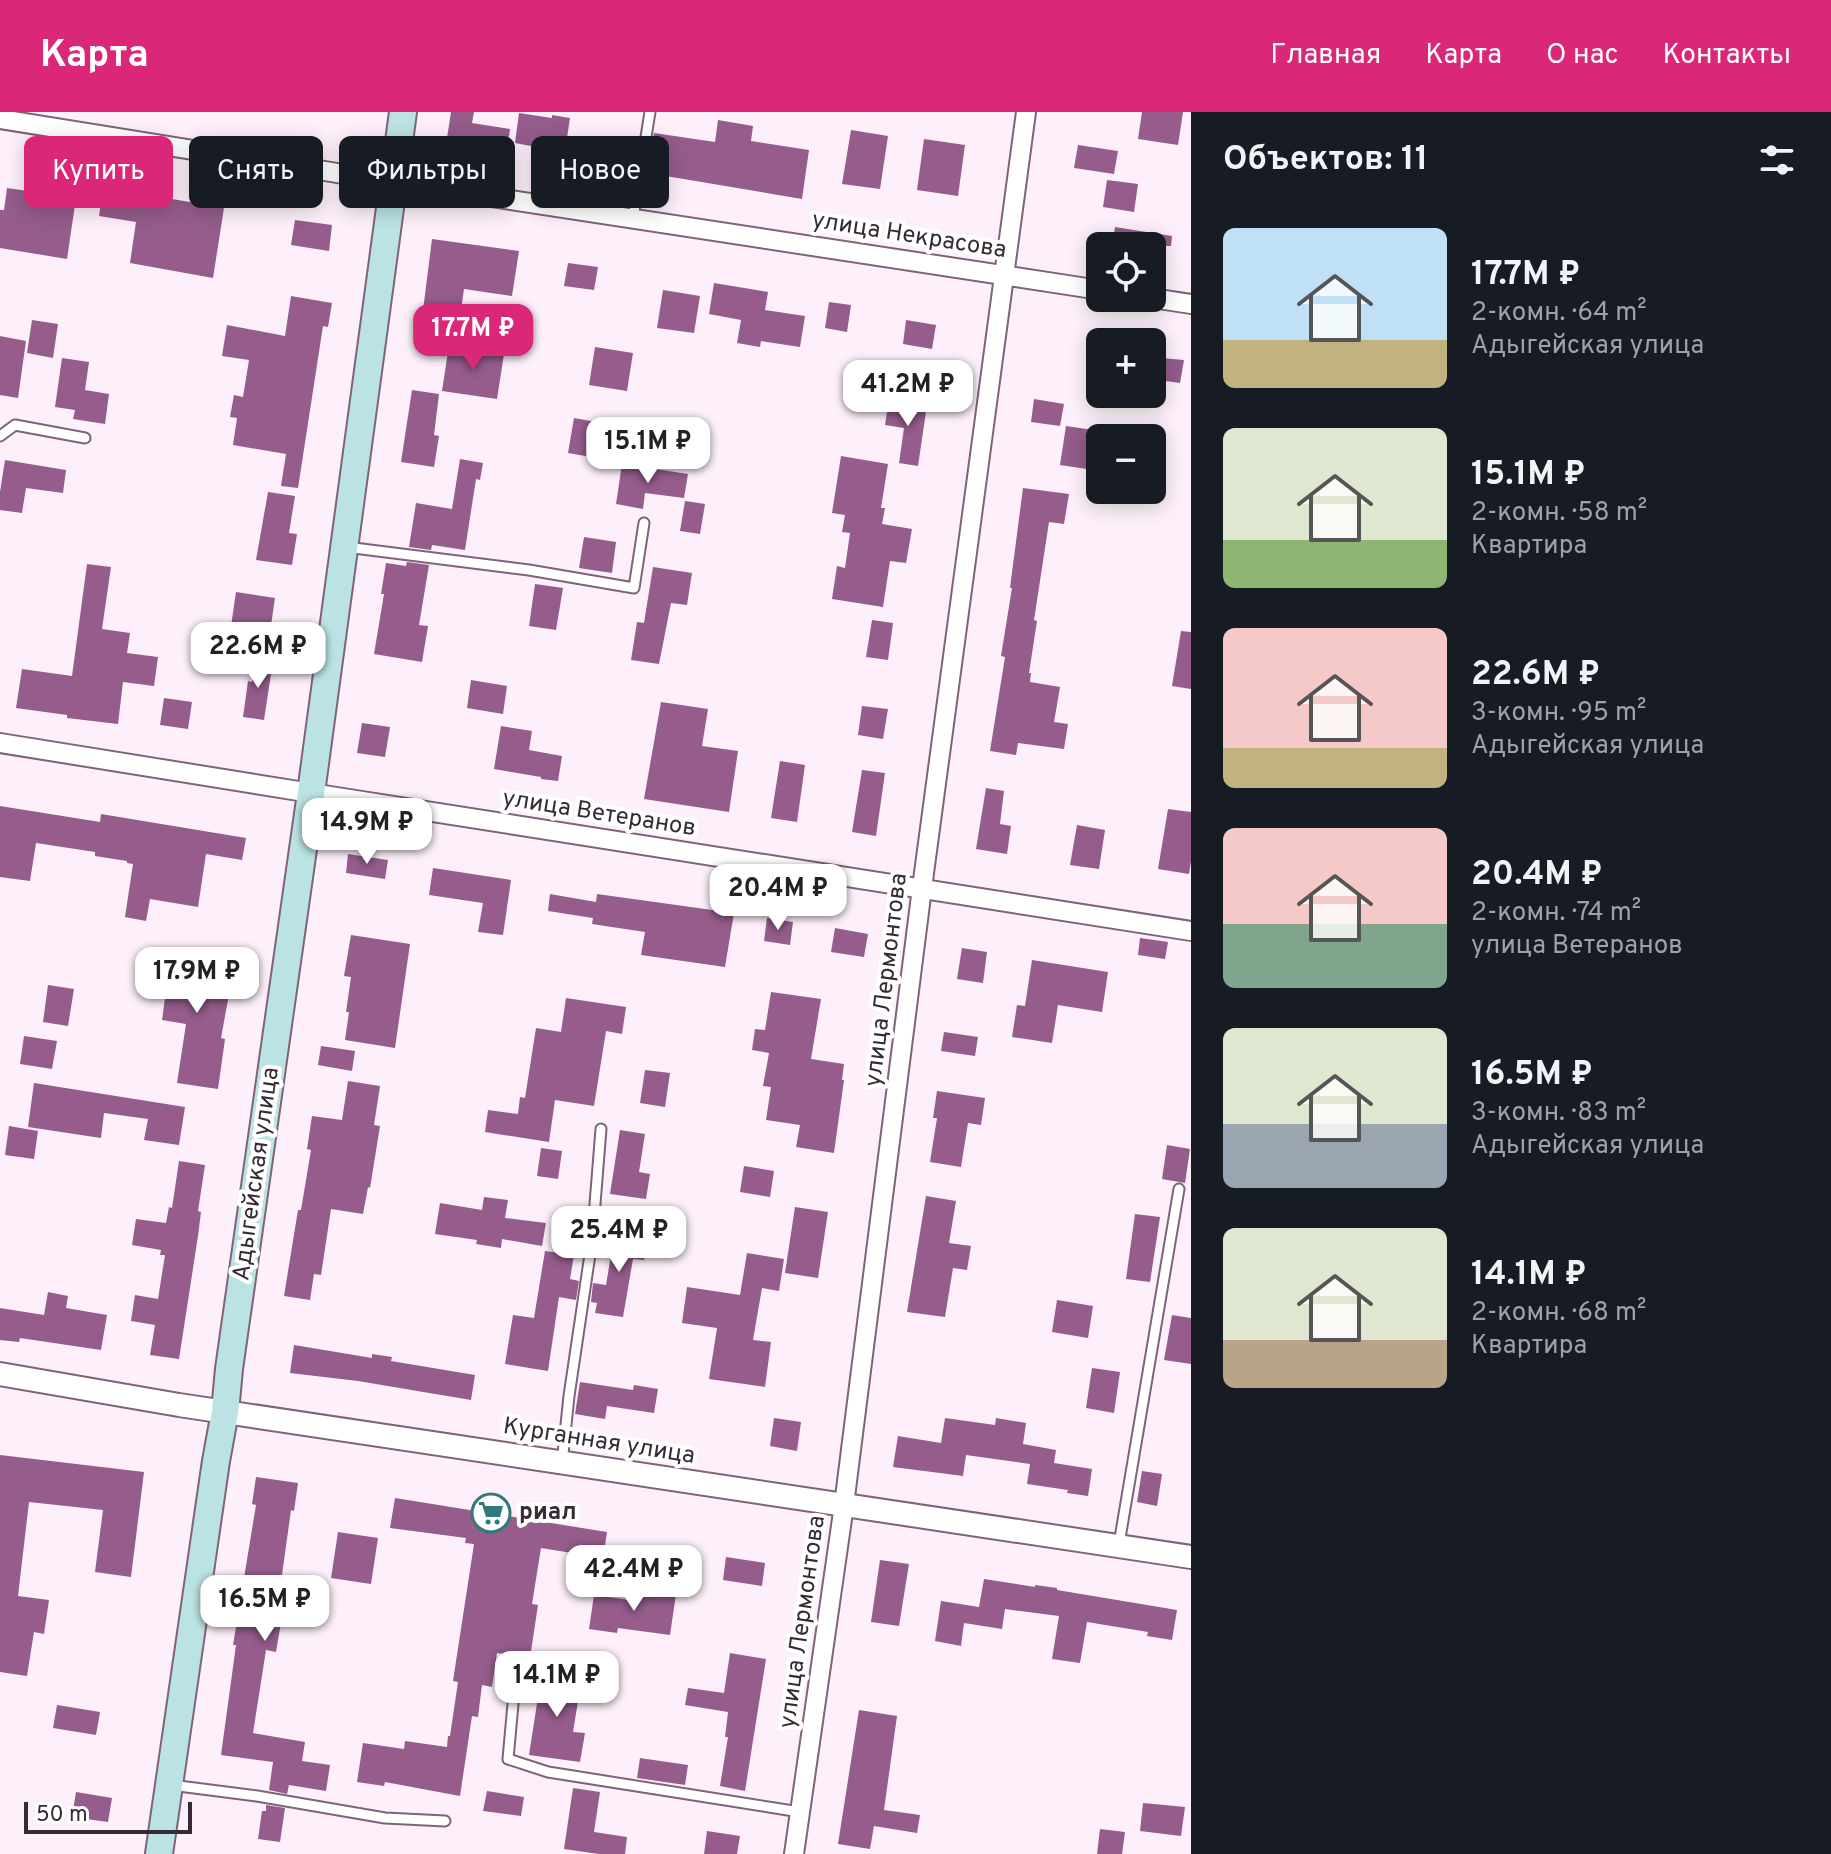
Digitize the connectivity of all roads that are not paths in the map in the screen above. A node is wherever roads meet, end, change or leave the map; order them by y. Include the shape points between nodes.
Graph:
1 (403, 112) edge
2 (650, 112) edge
3 (1026, 112) edge
4 (34, 118) edge
5 (0, 119) edge
6 (400, 136) edge
7 (339, 172) edge
8 (515, 200) edge
9 (390, 208) edge
10 (633, 218) junction
11 (1004, 275) junction
12 (1086, 288) edge
13 (1166, 300) edge
14 (1191, 304) edge
15 (0, 436) edge
16 (85, 438) dead end
17 (644, 523) dead end
18 (344, 547) junction
19 (0, 743) edge
20 (311, 793) junction
21 (922, 888) junction
22 (1191, 931) edge
23 (601, 1129) dead end
24 (1179, 1189) dead end
25 (0, 1374) edge
26 (225, 1412) junction
27 (562, 1463) junction
28 (844, 1505) junction
29 (1119, 1546) junction
30 (1191, 1557) edge
31 (513, 1704) dead end
32 (168, 1784) junction
33 (800, 1812) junction
34 (445, 1821) dead end
35 (159, 1854) edge
36 (794, 1854) edge

1 - 6 main road, Адыгейская улица
2 - 10 lane
3 - 11 street, улица Лермонтова
4 - 5 street, улица Некрасова
4 - 7 street, улица Некрасова
8 - 10 street, улица Некрасова
9 - 18 main road, Адыгейская улица
10 - 11 street, улица Некрасова
11 - 12 street, улица Некрасова
11 - 21 street, улица Лермонтова
13 - 14 street
15 - 16 lane via 15,425
17 - 18 lane via 634,588
18 - 20 main road, Адыгейская улица
19 - 20 street, улица Ветеранов
20 - 21 street, улица Ветеранов
20 - 26 main road, Адыгейская улица
21 - 22 street, улица Ветеранов
21 - 28 street, улица Лермонтова
23 - 27 lane via 592,1241
24 - 29 lane
25 - 26 street, Курганная улица
26 - 27 street, Курганная улица
26 - 32 main road, Адыгейская улица
27 - 28 street, Курганная улица
28 - 29 street, Курганная улица
28 - 33 street, улица Лермонтова
29 - 30 street, Курганная улица
31 - 33 lane via 508,1759 548,1772
32 - 34 lane via 385,1818
32 - 35 main road, Адыгейская улица
33 - 36 street, улица Лермонтова

